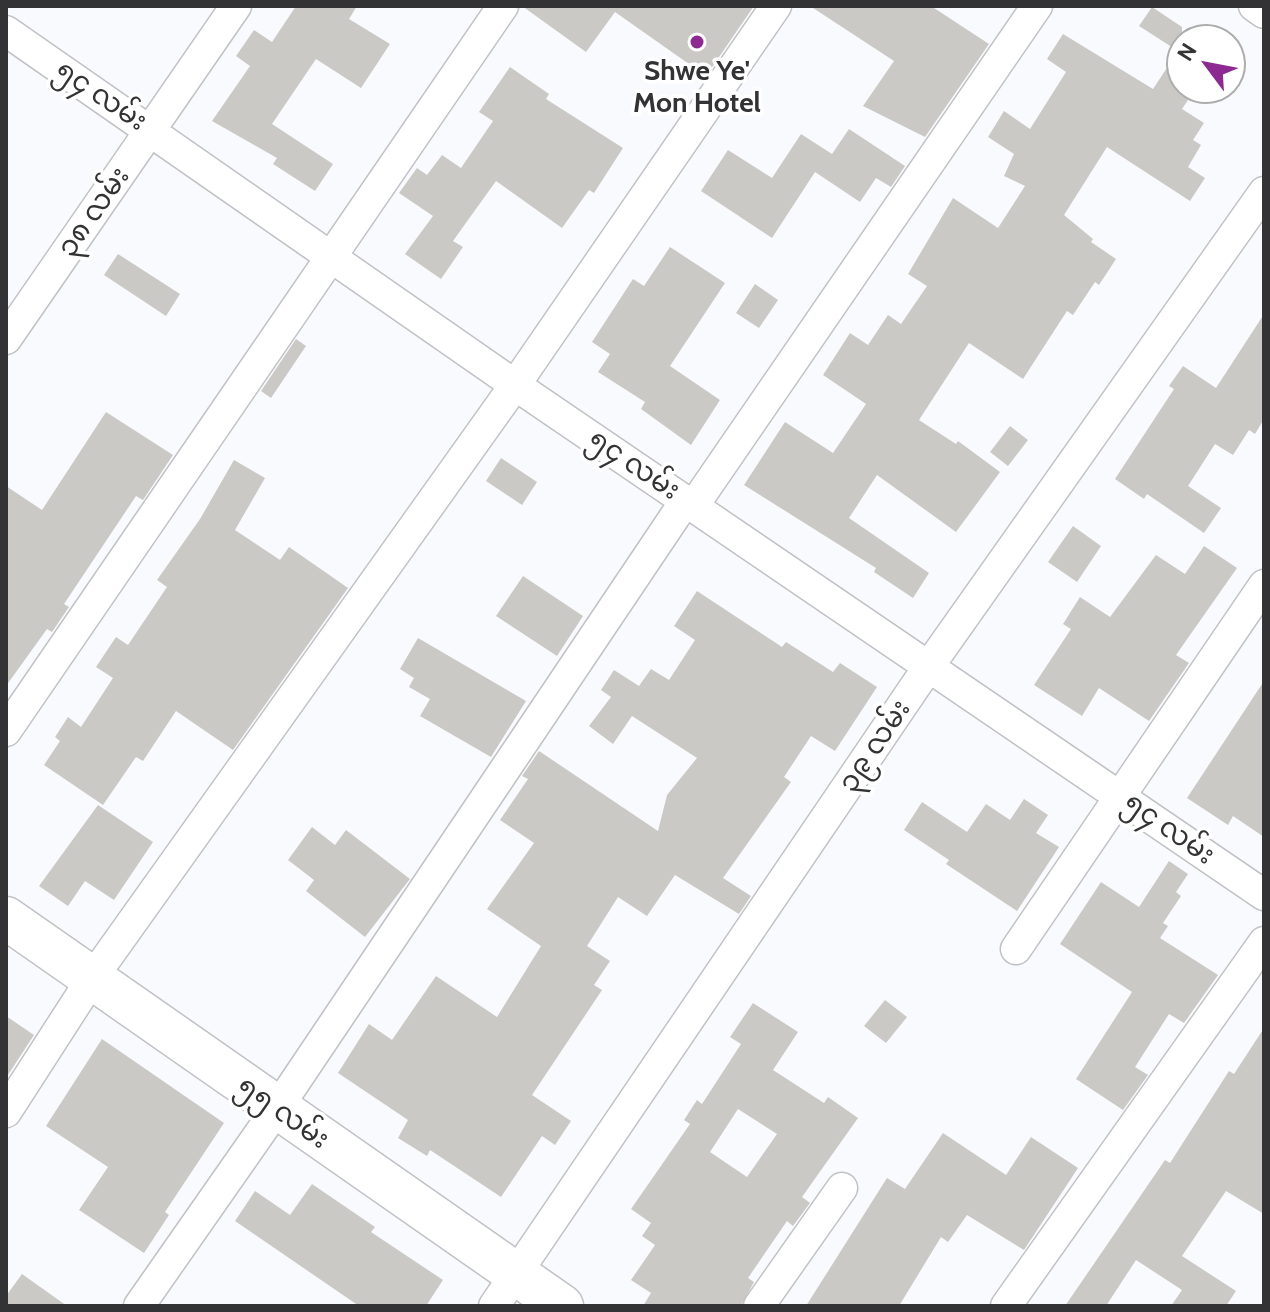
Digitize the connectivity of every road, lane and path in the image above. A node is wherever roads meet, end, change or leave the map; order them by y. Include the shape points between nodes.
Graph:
1 (236, 6) edge
2 (503, 6) edge
3 (776, 6) edge
4 (1037, 6) edge
5 (1254, 6) edge
6 (1264, 13) edge
7 (6, 31) edge
8 (150, 130) junction
9 (1264, 192) edge
10 (330, 253) junction
11 (6, 339) edge
12 (515, 385) junction
13 (690, 502) junction
14 (1264, 585) edge
15 (929, 666) junction
16 (6, 731) edge
17 (1120, 796) junction
18 (1264, 895) edge
19 (6, 918) edge
20 (1264, 942) edge
21 (1016, 949) dead end
22 (93, 977) junction
23 (276, 1110) junction
24 (6, 1112) edge
25 (842, 1188) dead end
26 (505, 1291) edge
27 (139, 1306) edge
28 (562, 1306) edge
29 (759, 1306) edge
30 (1006, 1306) edge

1 - 8 street, ၃၈ လမ်း
2 - 10 street
3 - 12 street
4 - 13 street
5 - 6 street
7 - 8 street, ၅၄ လမ်း
8 - 10 street, ၅၄ လမ်း
8 - 11 street, ၃၈ လမ်း
9 - 15 street, ၃၉ လမ်း
10 - 12 street, ၅၄ လမ်း
10 - 16 street
12 - 13 street, ၅၄ လမ်း
12 - 22 street
13 - 15 street, ၅၄ လမ်း
13 - 23 street
14 - 17 street
15 - 17 street, ၅၄ လမ်း
15 - 26 street, ၃၉ လမ်း
17 - 18 street, ၅၄ လမ်း
17 - 21 street
19 - 22 main road, ၅၅ လမ်း
20 - 30 street
22 - 23 main road, ၅၅ လမ်း
22 - 24 street
23 - 26 main road, ၅၅ လမ်း
23 - 27 street
25 - 29 street
26 - 28 main road, ၅၅ လမ်း

